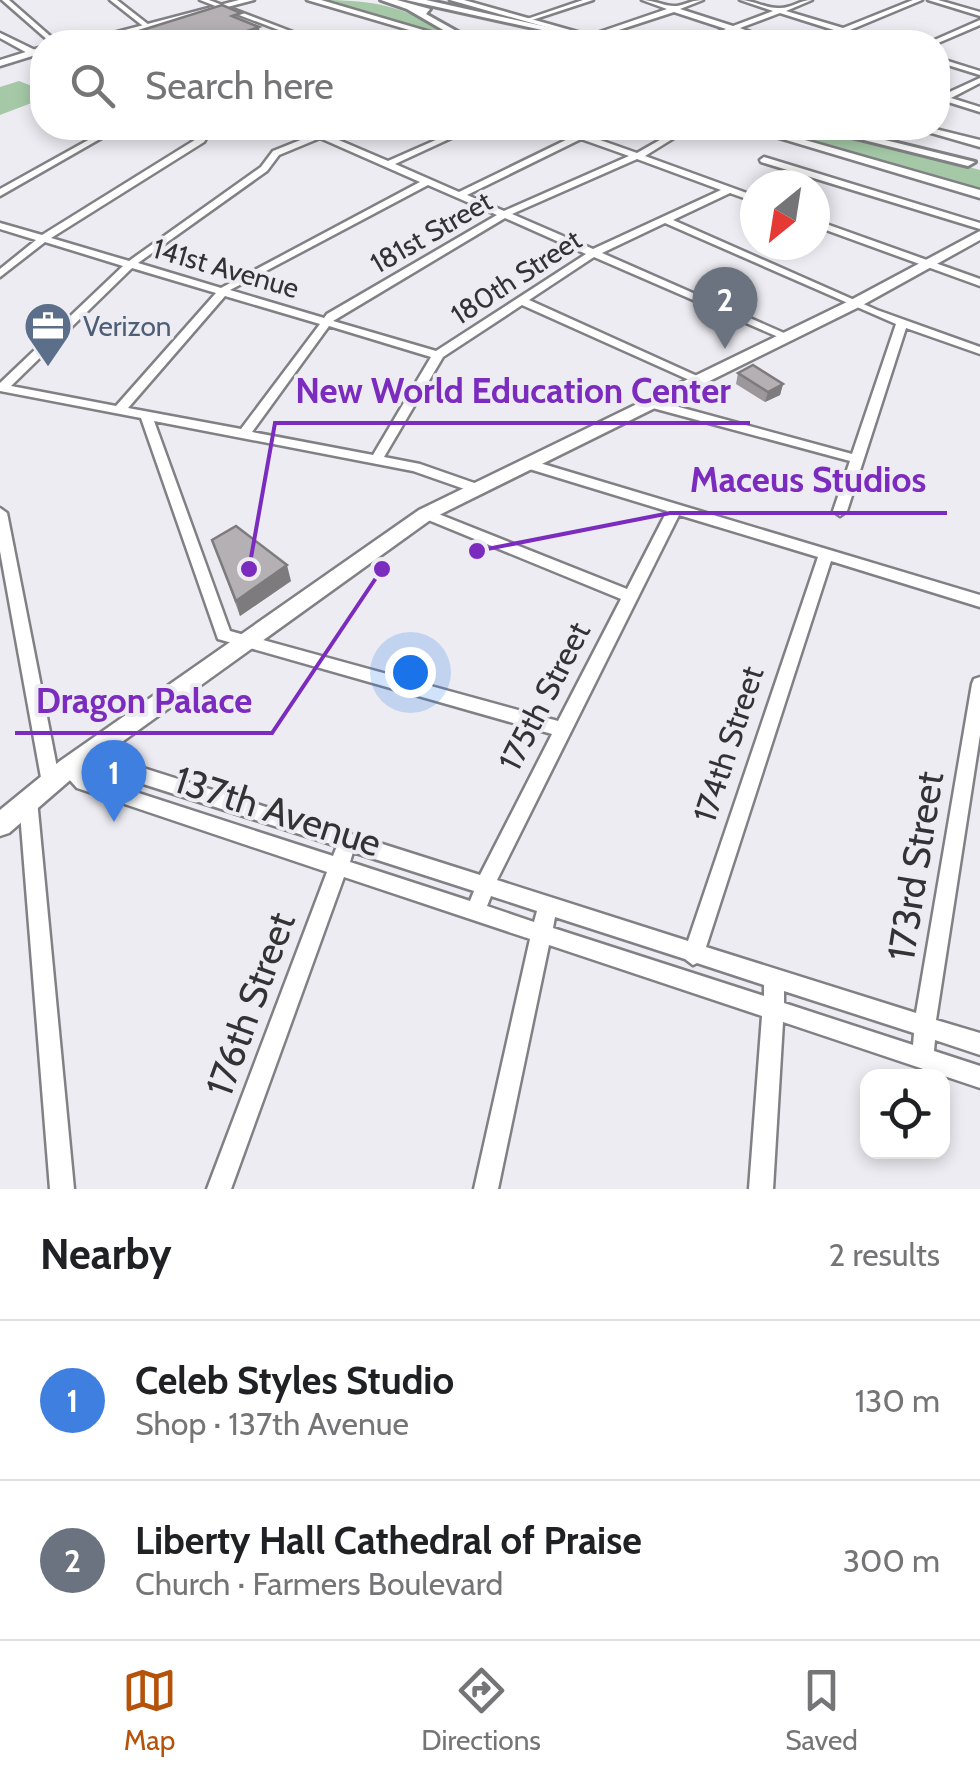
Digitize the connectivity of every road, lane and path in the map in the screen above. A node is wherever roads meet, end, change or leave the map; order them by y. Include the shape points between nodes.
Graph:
1 (5, 0) edge
2 (112, 0) edge
3 (250, 0) edge
4 (311, 0) edge
5 (385, 0) edge
6 (408, 0) edge
7 (454, 0) edge
8 (550, 0) edge
9 (590, 0) edge
10 (645, 0) edge
11 (700, 0) edge
12 (743, 0) edge
13 (809, 0) edge
14 (919, 0) edge
15 (930, 0) edge
16 (206, 2) edge
17 (227, 3) edge
18 (569, 7) junction
19 (673, 9) junction
20 (780, 11) junction
21 (980, 14) edge
22 (527, 20) junction
23 (980, 22) edge
24 (143, 24) junction
25 (733, 29) junction
26 (40, 30) edge
27 (117, 30) edge
28 (123, 30) edge
29 (288, 30) edge
30 (416, 30) edge
31 (449, 30) edge
32 (494, 30) edge
33 (517, 30) edge
34 (553, 30) edge
35 (562, 30) edge
36 (608, 30) edge
37 (736, 30) edge
38 (841, 30) edge
39 (846, 30) edge
40 (0, 35) edge
41 (950, 35) edge
42 (30, 48) edge
43 (30, 56) edge
44 (950, 65) edge
45 (0, 66) edge
46 (980, 76) edge
47 (950, 92) edge
48 (950, 101) edge
49 (980, 110) edge
50 (950, 136) edge
51 (94, 140) edge
52 (202, 140) edge
53 (306, 140) edge
54 (334, 140) edge
55 (442, 140) edge
56 (573, 140) edge
57 (592, 140) edge
58 (665, 140) edge
59 (793, 140) edge
60 (876, 140) edge
61 (891, 140) edge
62 (912, 140) edge
63 (920, 140) edge
64 (980, 144) edge
65 (956, 152) junction
66 (637, 156) junction
67 (764, 160) dead end
68 (976, 162) edge
69 (388, 164) junction
70 (428, 181) junction
71 (731, 189) junction
72 (740, 192) edge
73 (0, 193) edge
74 (980, 194) edge
75 (460, 195) junction
76 (504, 214) junction
77 (666, 220) junction
78 (0, 226) edge
79 (980, 226) edge
80 (830, 229) edge
81 (980, 236) edge
82 (44, 238) junction
83 (594, 253) junction
84 (130, 264) junction
85 (927, 266) junction
86 (0, 274) edge
87 (980, 284) edge
88 (225, 292) junction
89 (520, 300) junction
90 (854, 304) junction
91 (327, 322) junction
92 (902, 323) junction
93 (787, 337) junction
94 (980, 351) edge
95 (438, 354) junction
96 (700, 380) junction
97 (1, 387) edge
98 (652, 404) junction
99 (119, 410) junction
100 (146, 415) junction
101 (244, 434) junction
102 (376, 460) junction
103 (858, 460) junction
104 (528, 464) junction
105 (478, 488) junction
106 (674, 509) junction
107 (0, 512) edge
108 (840, 512) dead end
109 (426, 514) junction
110 (826, 555) junction
111 (631, 597) junction
112 (980, 602) edge
113 (242, 642) junction
114 (980, 684) edge
115 (564, 730) junction
116 (68, 768) junction
117 (50, 783) junction
118 (28, 800) junction
119 (0, 824) edge
120 (347, 844) junction
121 (338, 868) junction
122 (484, 888) junction
123 (546, 908) junction
124 (475, 913) junction
125 (541, 935) junction
126 (693, 954) junction
127 (774, 980) junction
128 (772, 1010) junction
129 (924, 1026) junction
130 (980, 1044) edge
131 (923, 1059) junction
132 (980, 1077) edge
133 (62, 1189) edge
134 (218, 1189) edge
135 (486, 1189) edge
136 (762, 1189) edge

1 - 26 street
2 - 24 street
3 - 17 main road
4 - 30 main road
5 - 31 highway
5 - 32 highway
6 - 33 highway
6 - 34 highway
7 - 22 main road
8 - 18 street
9 - 18 street
10 - 19 street
11 - 19 street
12 - 20 street
13 - 20 street
14 - 39 street
15 - 21 street
16 - 17 main road
16 - 24 main road
17 - 24 main road
17 - 29 street
18 - 22 street
19 - 25 street
19 - 36 street
20 - 25 street
20 - 38 street
22 - 35 main road
23 - 41 street
24 - 27 main road
24 - 28 main road
25 - 37 street
40 - 42 street
43 - 45 main road
44 - 46 street
46 - 47 street
48 - 49 street
50 - 64 main road
51 - 73 street
52 - 82 street
53 - 84 street via 276,153 264,169
54 - 69 street
55 - 69 street
56 - 75 street
57 - 66 street
58 - 66 street, 181st Street
59 - 74 main road
60 - 68 highway
61 - 68 highway
62 - 65 highway
63 - 65 highway
65 - 68 highway
66 - 71 street
66 - 76 street, 181st Street
67 - 79 street
69 - 70 street
70 - 75 street
70 - 88 street
71 - 72 street
71 - 77 street, 180th Street
75 - 76 street
76 - 83 street
76 - 91 street, 181st Street
77 - 83 street, 180th Street
77 - 90 street
78 - 82 street, 141st Avenue
80 - 85 street
81 - 85 main road
82 - 84 street, 141st Avenue
82 - 86 street
83 - 89 street, 180th Street
83 - 93 street
84 - 88 street, 141st Avenue
84 - 97 street
85 - 87 street
85 - 90 main road
88 - 91 street, 141st Avenue
88 - 99 street
89 - 95 street, 180th Street
89 - 96 street
90 - 92 street
90 - 93 main road
91 - 95 street, 141st Avenue
91 - 101 street, 181st Street
92 - 94 street
92 - 103 street
93 - 96 main road
95 - 102 street, 180th Street
96 - 98 main road
97 - 99 street
98 - 103 street
98 - 104 main road
99 - 100 street
100 - 101 street
100 - 113 street via 224,635
101 - 102 street
102 - 105 street
103 - 108 street
104 - 105 main road
104 - 106 street
105 - 109 main road
106 - 110 street
106 - 111 street, 175th Street
107 - 117 street
109 - 111 street
109 - 113 main road
110 - 112 street
110 - 126 street, 174th Street
111 - 115 street, 175th Street
113 - 115 street
113 - 116 main road
114 - 129 street, 173rd Street
115 - 122 street, 175th Street
116 - 117 main road
116 - 120 street, 137th Avenue via 91,762 118,768
116 - 121 street, 137th Avenue via 83,783
117 - 118 main road
118 - 119 main road
118 - 133 street
120 - 121 street, 176th Street
120 - 122 street, 137th Avenue
121 - 124 street, 137th Avenue
121 - 134 street, 176th Street
122 - 123 street, 137th Avenue
122 - 124 street, 175th Street
123 - 125 street
123 - 126 street, 137th Avenue
124 - 125 street, 137th Avenue
125 - 128 street, 137th Avenue
125 - 135 street
126 - 127 street, 137th Avenue
127 - 128 street
127 - 129 street, 137th Avenue
128 - 131 street, 137th Avenue
128 - 136 street
129 - 130 street, 137th Avenue
129 - 131 street, 173rd Street
131 - 132 street, 137th Avenue

